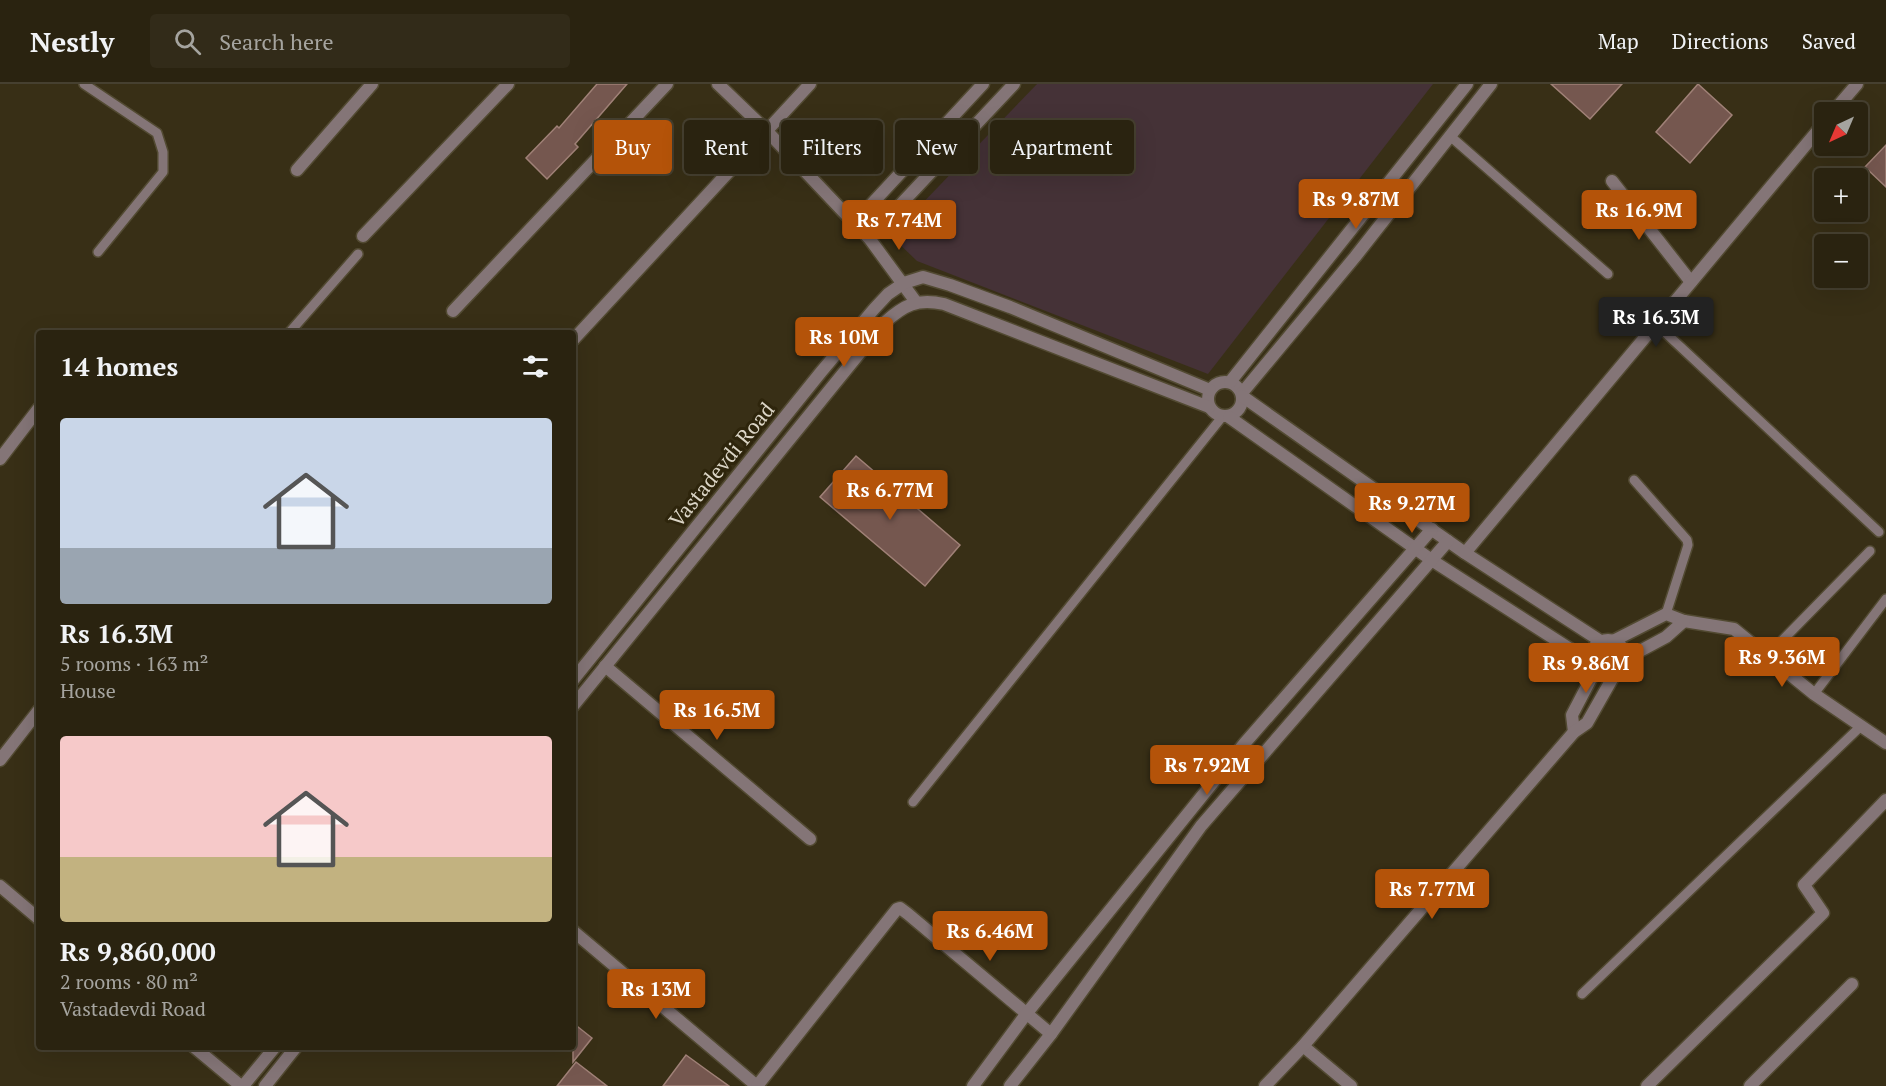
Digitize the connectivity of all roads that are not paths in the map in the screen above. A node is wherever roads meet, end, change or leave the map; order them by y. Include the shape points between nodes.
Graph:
1 (84, 84) edge
2 (372, 84) edge
3 (508, 84) edge
4 (667, 84) edge
5 (718, 84) edge
6 (810, 84) edge
7 (983, 84) edge
8 (1014, 84) edge
9 (1467, 84) edge
10 (1491, 84) edge
11 (1857, 84) edge
12 (1842, 102) edge
13 (756, 120) edge
14 (769, 127) edge
15 (769, 133) edge
16 (1814, 135) edge
17 (1450, 136) junction
18 (297, 170) dead end
19 (726, 174) edge
20 (1612, 181) dead end
21 (854, 223) junction
22 (363, 236) dead end
23 (869, 238) junction
24 (98, 252) dead end
25 (358, 254) dead end
26 (1608, 274) dead end
27 (1691, 282) junction
28 (904, 283) junction
29 (916, 302) junction
30 (453, 311) dead end
31 (1656, 324) junction
32 (292, 330) edge
33 (576, 337) edge
34 (1230, 382) junction
35 (1210, 390) junction
36 (1242, 394) junction
37 (1209, 407) junction
38 (36, 412) edge
39 (1226, 417) junction
40 (0, 459) edge
41 (1634, 480) dead end
42 (1432, 529) junction
43 (1879, 532) dead end
44 (1448, 541) junction
45 (1416, 548) junction
46 (1870, 551) dead end
47 (1465, 553) junction
48 (1433, 561) junction
49 (1886, 598) edge
50 (1666, 614) junction
51 (1684, 621) junction
52 (1608, 641) junction
53 (1767, 656) junction
54 (1625, 659) junction
55 (605, 666) junction
56 (1594, 666) junction
57 (1616, 672) junction
58 (576, 676) edge
59 (1814, 694) junction
60 (576, 702) edge
61 (36, 714) edge
62 (1861, 726) junction
63 (1574, 732) junction
64 (1886, 742) edge
65 (0, 760) edge
66 (1886, 800) edge
67 (913, 802) dead end
68 (810, 839) dead end
69 (0, 886) edge
70 (36, 916) edge
71 (576, 934) edge
72 (1852, 984) dead end
73 (1582, 994) dead end
74 (1027, 1013) junction
75 (1051, 1034) junction
76 (1303, 1046) junction
77 (198, 1050) edge
78 (272, 1050) edge
79 (294, 1050) edge
80 (242, 1086) edge
81 (265, 1086) edge
82 (757, 1086) edge
83 (973, 1086) edge
84 (1010, 1086) edge
85 (1265, 1086) edge
86 (1351, 1086) edge
87 (1647, 1086) edge
88 (1750, 1086) edge

1 - 24 lane via 157,133 164,152 163,172
2 - 18 street
3 - 22 street
4 - 30 street
5 - 13 street
6 - 14 street
7 - 21 street
8 - 23 street
9 - 34 street
10 - 17 street
11 - 12 street
15 - 21 street
16 - 27 street
17 - 26 lane
17 - 36 street
19 - 33 street
20 - 27 street
21 - 23 street
23 - 28 street
25 - 32 lane
27 - 31 street
28 - 29 street
28 - 35 street via 923,277 950,285
28 - 58 street, Vastadevdi Road via 874,309 821,372
29 - 37 street via 944,304
29 - 55 street, Vastadevdi Road via 884,323
31 - 43 lane
31 - 47 street
34 - 35 street via 1219,383
34 - 36 street
35 - 37 street
36 - 39 street via 1241,407
36 - 42 street
37 - 39 street
38 - 40 street
39 - 45 street
39 - 67 lane
41 - 50 lane via 1687,540
42 - 44 street
42 - 45 street
44 - 47 street
44 - 48 street
45 - 48 street
45 - 74 street via 1244,744
46 - 53 lane
47 - 52 street
48 - 56 street
48 - 75 street via 1201,826
49 - 59 lane
50 - 51 street
50 - 52 street
51 - 53 street via 1734,629
51 - 54 street via 1666,637
52 - 54 street via 1622,648
52 - 56 street via 1594,649
53 - 59 street
54 - 57 street
55 - 60 street, Vastadevdi Road
55 - 68 street
56 - 57 street via 1606,674
56 - 63 street via 1572,715
57 - 63 street via 1587,723
59 - 62 street
61 - 65 street
62 - 64 street
62 - 73 lane
63 - 76 street
66 - 87 street via 1804,885 1822,913
69 - 70 street
71 - 82 street
72 - 88 street
74 - 75 street
74 - 82 street via 897,909
74 - 83 street
75 - 84 street
76 - 85 street
76 - 86 street
77 - 80 street
78 - 80 street
79 - 81 street

